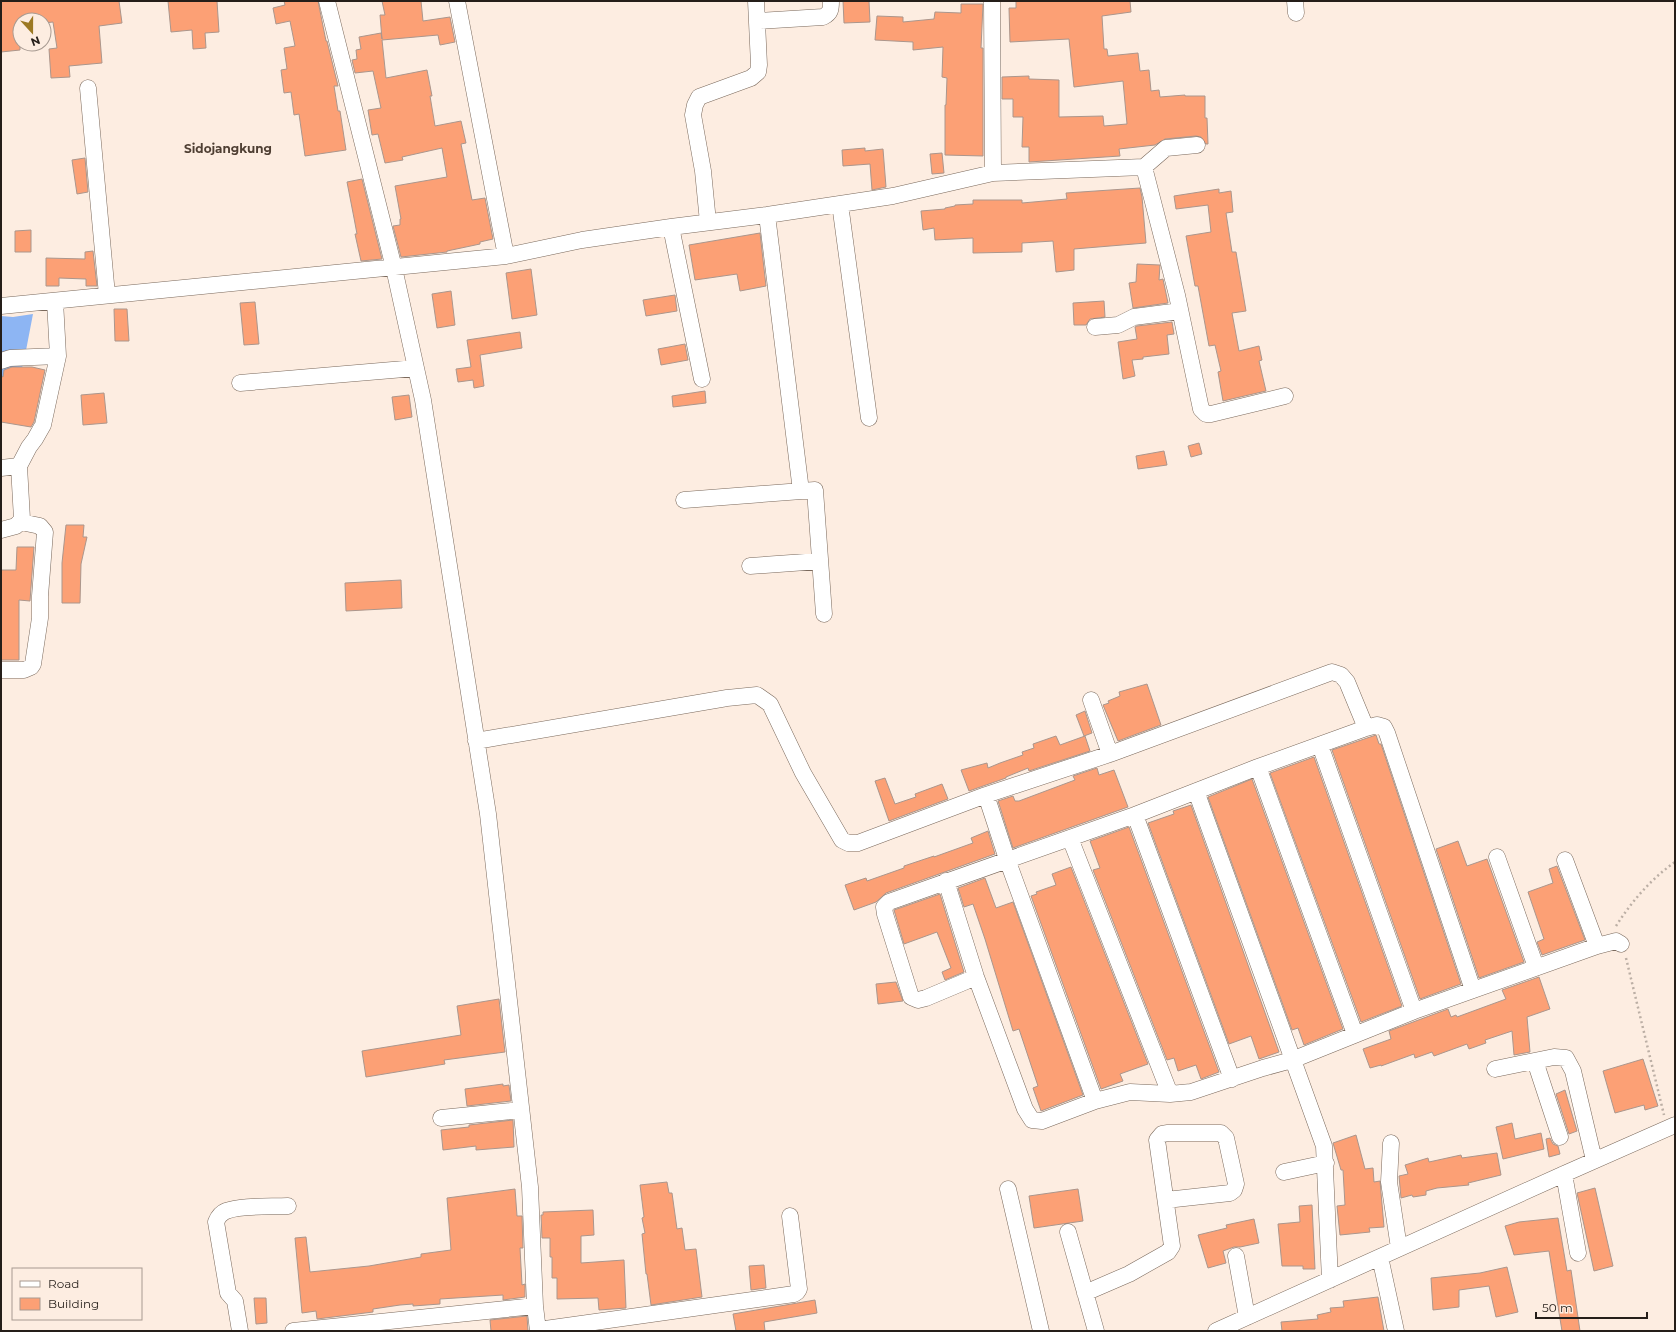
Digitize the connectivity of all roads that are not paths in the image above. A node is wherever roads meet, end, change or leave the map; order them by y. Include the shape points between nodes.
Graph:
1 (327, 1) edge
2 (457, 1) edge
3 (756, 1) edge
4 (831, 1) edge
5 (992, 1) edge
6 (757, 21) junction
7 (88, 88) dead end
8 (1197, 145) dead end
9 (1144, 167) junction
10 (993, 173) junction
11 (840, 204) junction
12 (767, 215) junction
13 (708, 222) junction
14 (671, 227) junction
15 (506, 256) junction
16 (394, 268) junction
17 (107, 296) junction
18 (55, 301) junction
19 (1, 306) edge
20 (1180, 310) junction
21 (1095, 327) dead end
22 (58, 356) junction
23 (1, 361) edge
24 (416, 368) junction
25 (702, 379) dead end
26 (240, 383) dead end
27 (1285, 396) dead end
28 (869, 418) dead end
29 (19, 466) junction
30 (1, 468) edge
31 (801, 491) junction
32 (684, 500) dead end
33 (21, 522) junction
34 (1, 530) edge
35 (820, 561) junction
36 (750, 566) dead end
37 (824, 614) dead end
38 (1, 670) edge
39 (1091, 700) dead end
40 (1366, 728) junction
41 (476, 741) junction
42 (1320, 745) junction
43 (1110, 754) junction
44 (1258, 767) junction
45 (1196, 791) junction
46 (986, 795) junction
47 (1135, 815) junction
48 (1070, 838) junction
49 (1497, 856) dead end
50 (1007, 859) junction
51 (1565, 860) dead end
52 (946, 881) junction
53 (1536, 967) junction
54 (976, 977) junction
55 (1474, 990) junction
56 (1414, 1011) junction
57 (1355, 1034) junction
58 (1292, 1060) junction
59 (1535, 1061) junction
60 (1495, 1069) dead end
61 (1232, 1079) junction
62 (1170, 1094) junction
63 (1095, 1101) junction
64 (521, 1110) junction
65 (441, 1118) dead end
66 (1671, 1127) edge
67 (1560, 1137) dead end
68 (1391, 1143) dead end
69 (1594, 1160) junction
70 (1326, 1163) junction
71 (1284, 1172) dead end
72 (1564, 1174) junction
73 (1008, 1189) dead end
74 (1166, 1200) junction
75 (288, 1206) dead end
76 (790, 1216) dead end
77 (1068, 1232) dead end
78 (1399, 1248) junction
79 (1578, 1252) dead end
80 (1236, 1256) dead end
81 (1380, 1257) junction
82 (1330, 1280) junction
83 (1084, 1293) junction
84 (535, 1306) junction
85 (1247, 1318) junction
86 (240, 1331) edge
87 (292, 1331) edge
88 (538, 1331) edge
89 (1042, 1331) edge
90 (1096, 1331) edge
91 (1216, 1331) edge
92 (1396, 1331) edge

1 - 16 street
2 - 15 street
3 - 6 street
4 - 6 street via 831,11 823,17
5 - 10 street
6 - 13 street via 758,72 751,78 699,97 695,105 693,115 703,171
7 - 17 street
8 - 9 street via 1166,148
9 - 10 street
9 - 20 street
10 - 11 street via 893,196
11 - 12 street
11 - 28 street
12 - 13 street
12 - 31 street
13 - 14 street
14 - 15 street via 582,240
14 - 25 street
15 - 16 street
16 - 17 street
16 - 24 street
17 - 18 street
18 - 19 street
18 - 22 street
20 - 21 street via 1134,317 1118,325
20 - 27 street via 1201,409 1206,414
22 - 23 street via 10,358
22 - 29 street via 43,425
24 - 26 street
24 - 41 street
29 - 30 street
29 - 33 street
31 - 32 street
31 - 35 street via 815,490
33 - 34 street
33 - 38 street via 40,526 44,532 40,618 34,664 24,670
35 - 36 street
35 - 37 street
39 - 43 street
40 - 42 street
40 - 43 street via 1347,682 1341,675 1332,672
40 - 55 street via 1377,725 1384,727 1387,733
41 - 46 street via 720,699 757,695 770,704 804,773 842,840 848,843 858,843
41 - 64 street via 488,814
42 - 44 street
42 - 56 street
43 - 46 street
44 - 45 street
44 - 57 street
45 - 47 street
45 - 58 street
46 - 50 street
47 - 48 street
47 - 61 street
48 - 50 street
48 - 62 street
49 - 53 street
50 - 52 street
50 - 63 street
51 - 53 street via 1609,944
52 - 54 street
52 - 54 street via 889,902 884,907 885,914 911,997 918,1000 926,998
53 - 55 street
54 - 63 street via 1025,1109 1032,1120 1042,1121
55 - 56 street
56 - 57 street
57 - 58 street
58 - 61 street
58 - 70 street via 1324,1146
59 - 60 street
59 - 67 street
59 - 69 street via 1554,1057 1566,1058 1574,1070
61 - 62 street via 1191,1092
62 - 63 street via 1130,1092
64 - 65 street
64 - 84 street via 530,1187
66 - 69 street
68 - 78 street via 1389,1182
69 - 72 street
70 - 71 street
70 - 82 street
72 - 78 street
72 - 79 street
73 - 89 street
74 - 74 street via 1157,1140 1162,1134 1168,1133 1221,1133 1226,1138 1236,1184 1234,1190 1230,1194
74 - 83 street via 1172,1246 1168,1252 1129,1274
75 - 86 street via 242,1208 226,1211 217,1219 228,1293 235,1301
76 - 88 street via 798,1289 794,1294
77 - 83 street
78 - 81 street
80 - 85 street
81 - 82 street
81 - 92 street
82 - 85 street
83 - 90 street
84 - 87 street
84 - 88 street
85 - 91 street

